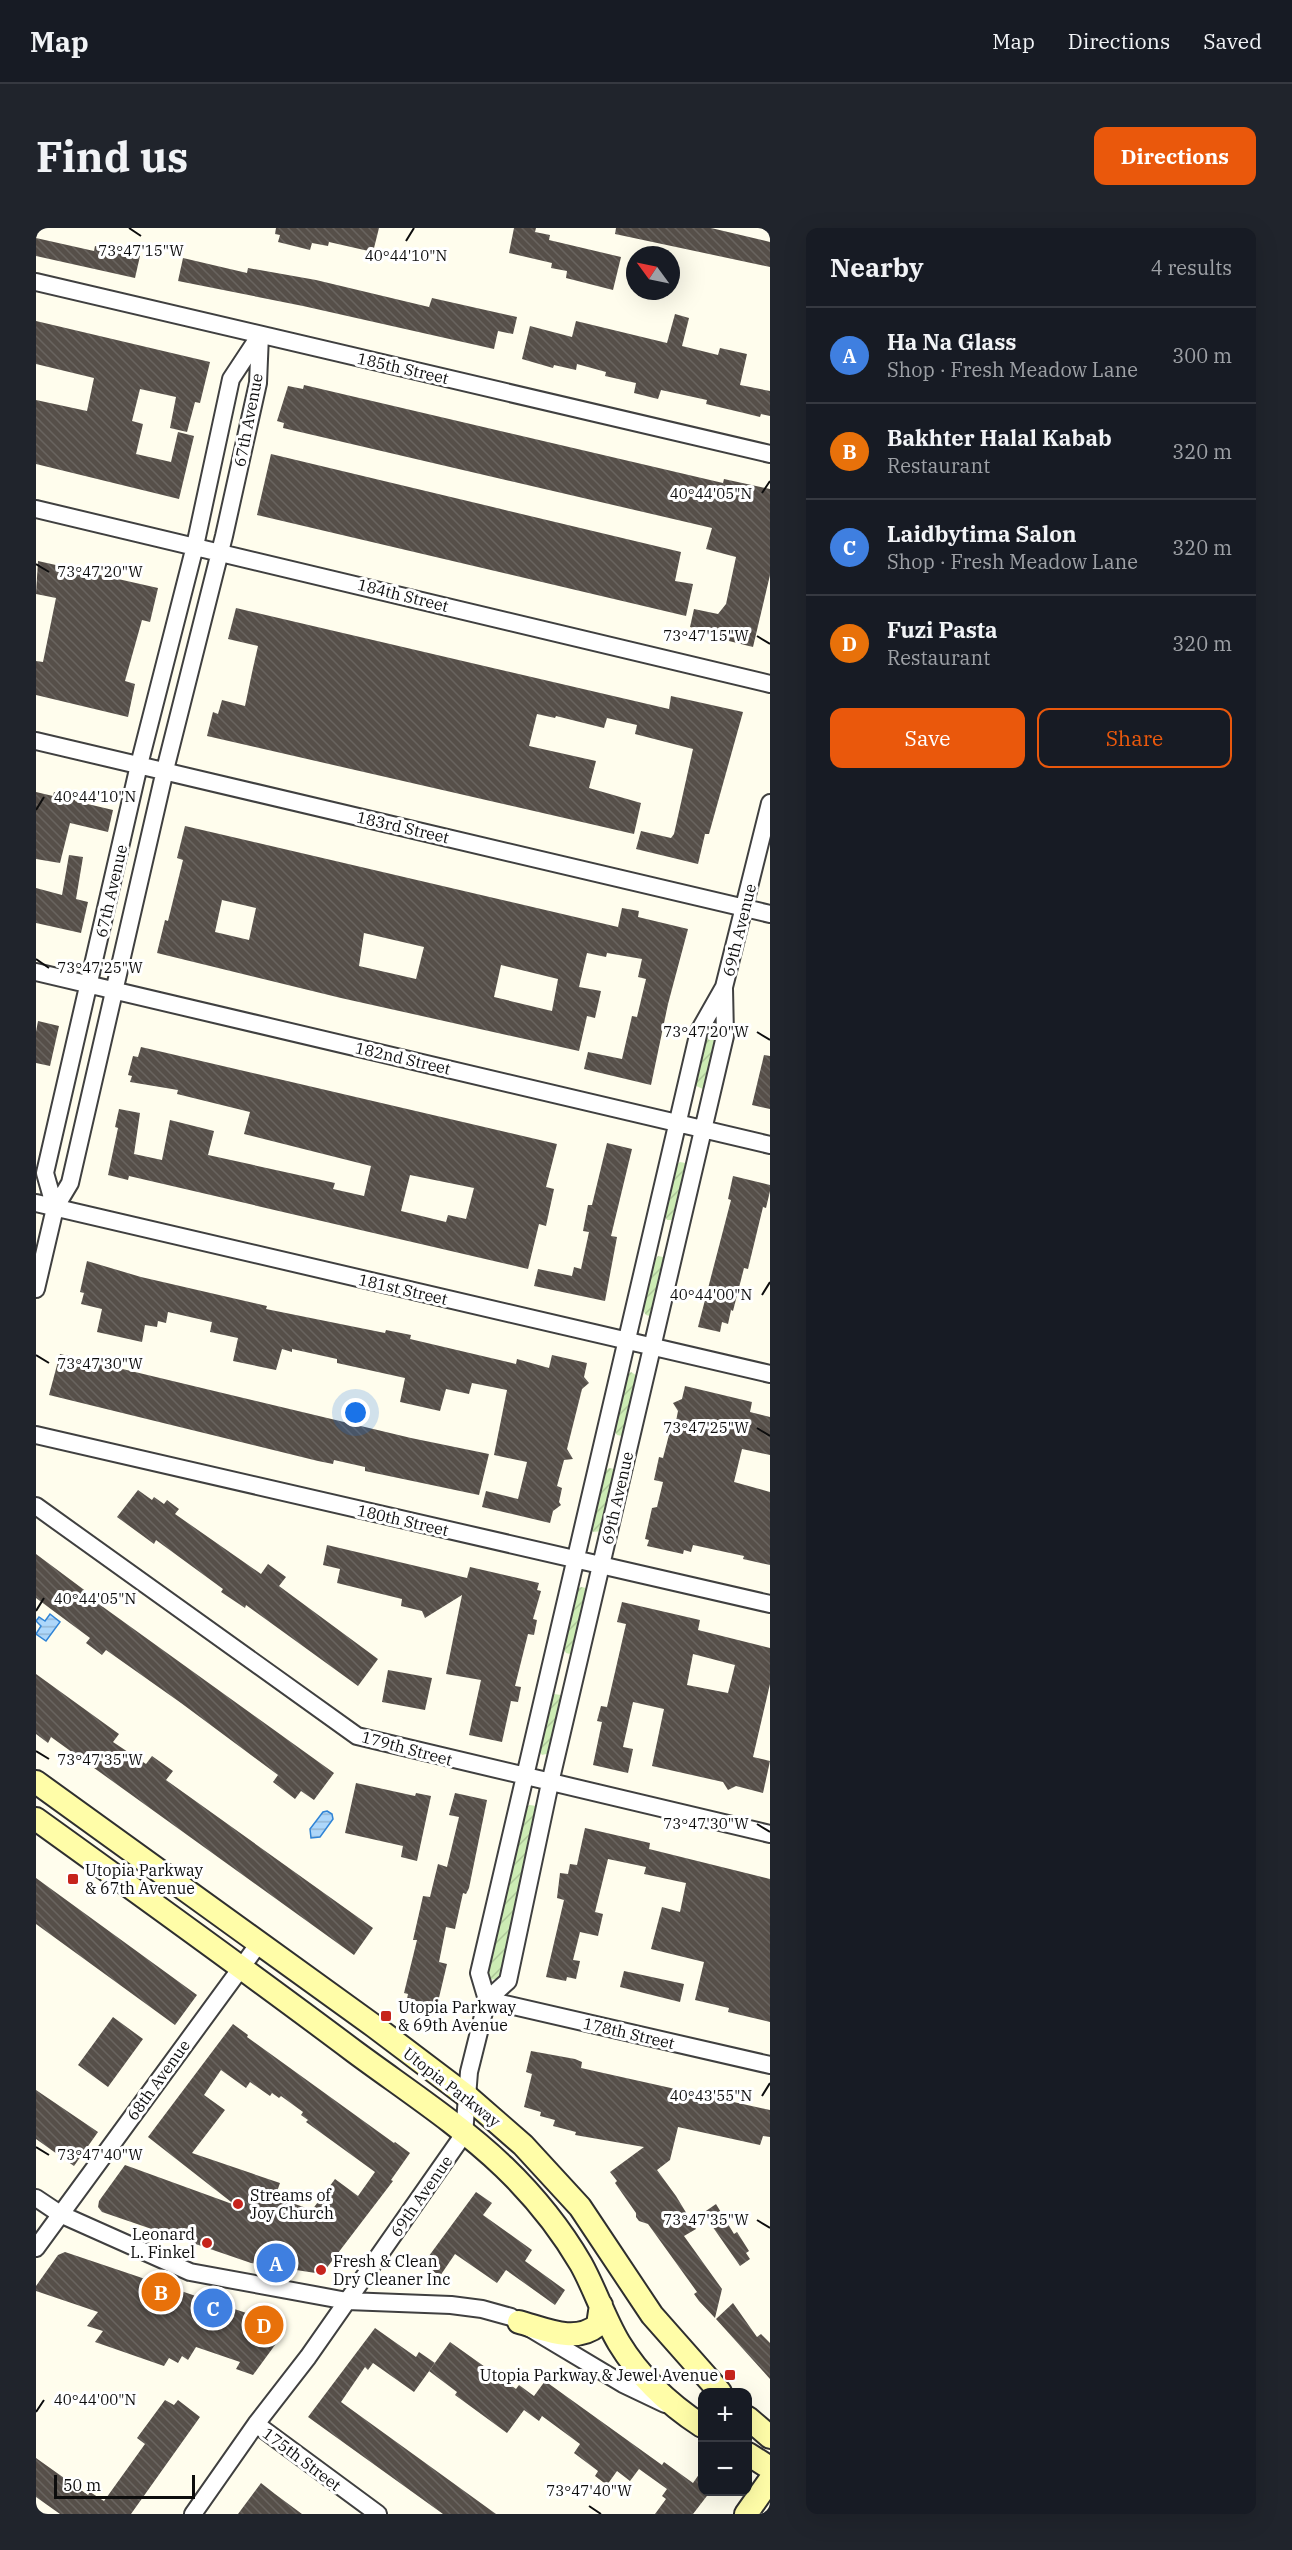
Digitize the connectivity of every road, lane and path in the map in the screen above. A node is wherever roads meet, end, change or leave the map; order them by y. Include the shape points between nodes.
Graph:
1 (36, 282) edge
2 (260, 334) junction
3 (770, 454) edge
4 (36, 509) edge
5 (195, 546) junction
6 (220, 552) junction
7 (770, 684) edge
8 (36, 741) edge
9 (140, 765) junction
10 (165, 770) junction
11 (770, 803) edge
12 (745, 909) junction
13 (770, 914) edge
14 (36, 972) edge
15 (89, 985) junction
16 (724, 987) junction
17 (115, 991) junction
18 (679, 1124) junction
19 (703, 1128) junction
20 (770, 1145) edge
21 (36, 1203) edge
22 (55, 1208) junction
23 (654, 1233) junction
24 (677, 1240) junction
25 (36, 1289) edge
26 (628, 1342) junction
27 (651, 1347) junction
28 (770, 1374) edge
29 (36, 1435) edge
30 (600, 1450) junction
31 (626, 1455) junction
32 (36, 1506) edge
33 (575, 1559) junction
34 (601, 1566) junction
35 (770, 1604) edge
36 (550, 1665) junction
37 (576, 1672) junction
38 (523, 1776) junction
39 (36, 1782) edge
40 (550, 1783) junction
41 (36, 1819) edge
42 (770, 1834) edge
43 (260, 1942) junction
44 (242, 1966) junction
45 (487, 2000) junction
46 (770, 2065) edge
47 (468, 2097) junction
48 (464, 2134) junction
49 (36, 2198) edge
50 (60, 2214) junction
51 (36, 2248) edge
52 (347, 2301) junction
53 (601, 2305) junction
54 (519, 2322) junction
55 (716, 2388) edge
56 (676, 2409) junction
57 (752, 2422) edge
58 (698, 2423) edge
59 (256, 2424) junction
60 (770, 2437) edge
61 (752, 2457) edge
62 (770, 2468) edge
63 (770, 2480) edge
64 (193, 2514) edge
65 (378, 2514) edge
66 (746, 2514) edge

1 - 2 street, 185th Street
2 - 3 street, 185th Street
2 - 5 street, 67th Avenue via 231,379
2 - 6 street, 67th Avenue via 258,382
4 - 5 street, 184th Street
5 - 6 street, 184th Street
5 - 9 street, 67th Avenue
6 - 7 street, 184th Street
6 - 10 street, 67th Avenue
8 - 9 street, 183rd Street
9 - 10 street, 183rd Street
9 - 15 street, 67th Avenue
10 - 12 street, 183rd Street
10 - 17 street, 67th Avenue
11 - 12 street, 69th Avenue
12 - 13 street, 183rd Street
12 - 16 street, 69th Avenue
14 - 15 street, 182nd Street
15 - 17 street, 182nd Street
15 - 22 street, 67th Avenue via 45,1173
16 - 18 street, 69th Avenue via 699,1031
16 - 19 street, 69th Avenue via 725,1036
17 - 18 street, 182nd Street
17 - 22 street, 67th Avenue via 70,1183
18 - 19 street, 182nd Street
18 - 23 street, 69th Avenue
19 - 20 street, 182nd Street
19 - 24 street, 69th Avenue
21 - 22 street, 181st Street
22 - 25 street, 67th Avenue
22 - 26 street, 181st Street
23 - 24 street
23 - 26 street, 69th Avenue
24 - 27 street, 69th Avenue
26 - 27 street, 181st Street
26 - 30 street, 69th Avenue
27 - 28 street, 181st Street
27 - 31 street, 69th Avenue
29 - 33 street, 180th Street
30 - 31 street
30 - 33 street, 69th Avenue
31 - 34 street, 69th Avenue
32 - 38 street, 179th Street via 357,1736
33 - 34 street, 180th Street
33 - 36 street, 69th Avenue
34 - 35 street, 180th Street
34 - 37 street, 69th Avenue
36 - 37 street
36 - 38 street, 69th Avenue
37 - 40 street, 69th Avenue
38 - 40 street, 179th Street
38 - 45 street, 69th Avenue via 479,1973
39 - 43 main road, Utopia Parkway
40 - 42 street, 179th Street
40 - 45 street, 69th Avenue via 508,1981
41 - 44 main road, Utopia Parkway
43 - 44 street, 68th Avenue
43 - 47 main road, Utopia Parkway
44 - 48 main road, Utopia Parkway
44 - 50 street, 68th Avenue
45 - 46 street, 178th Street
45 - 47 street, 69th Avenue via 469,2072
47 - 48 street, 69th Avenue
47 - 55 main road, Utopia Parkway via 553,2175 580,2207 652,2315
48 - 52 street, 69th Avenue
48 - 53 main road, Utopia Parkway via 536,2199 572,2250
49 - 50 street
50 - 51 street, 68th Avenue
50 - 52 street via 190,2272
52 - 54 street via 451,2305 482,2309
52 - 59 street, 69th Avenue
53 - 54 main road via 598,2325 588,2334 574,2335
53 - 56 main road, Utopia Parkway via 619,2343
54 - 56 street via 623,2384
56 - 58 main road, Utopia Parkway
57 - 60 main road
59 - 64 street, 69th Avenue
59 - 65 street, 175th Street
61 - 62 main road
63 - 66 main road

